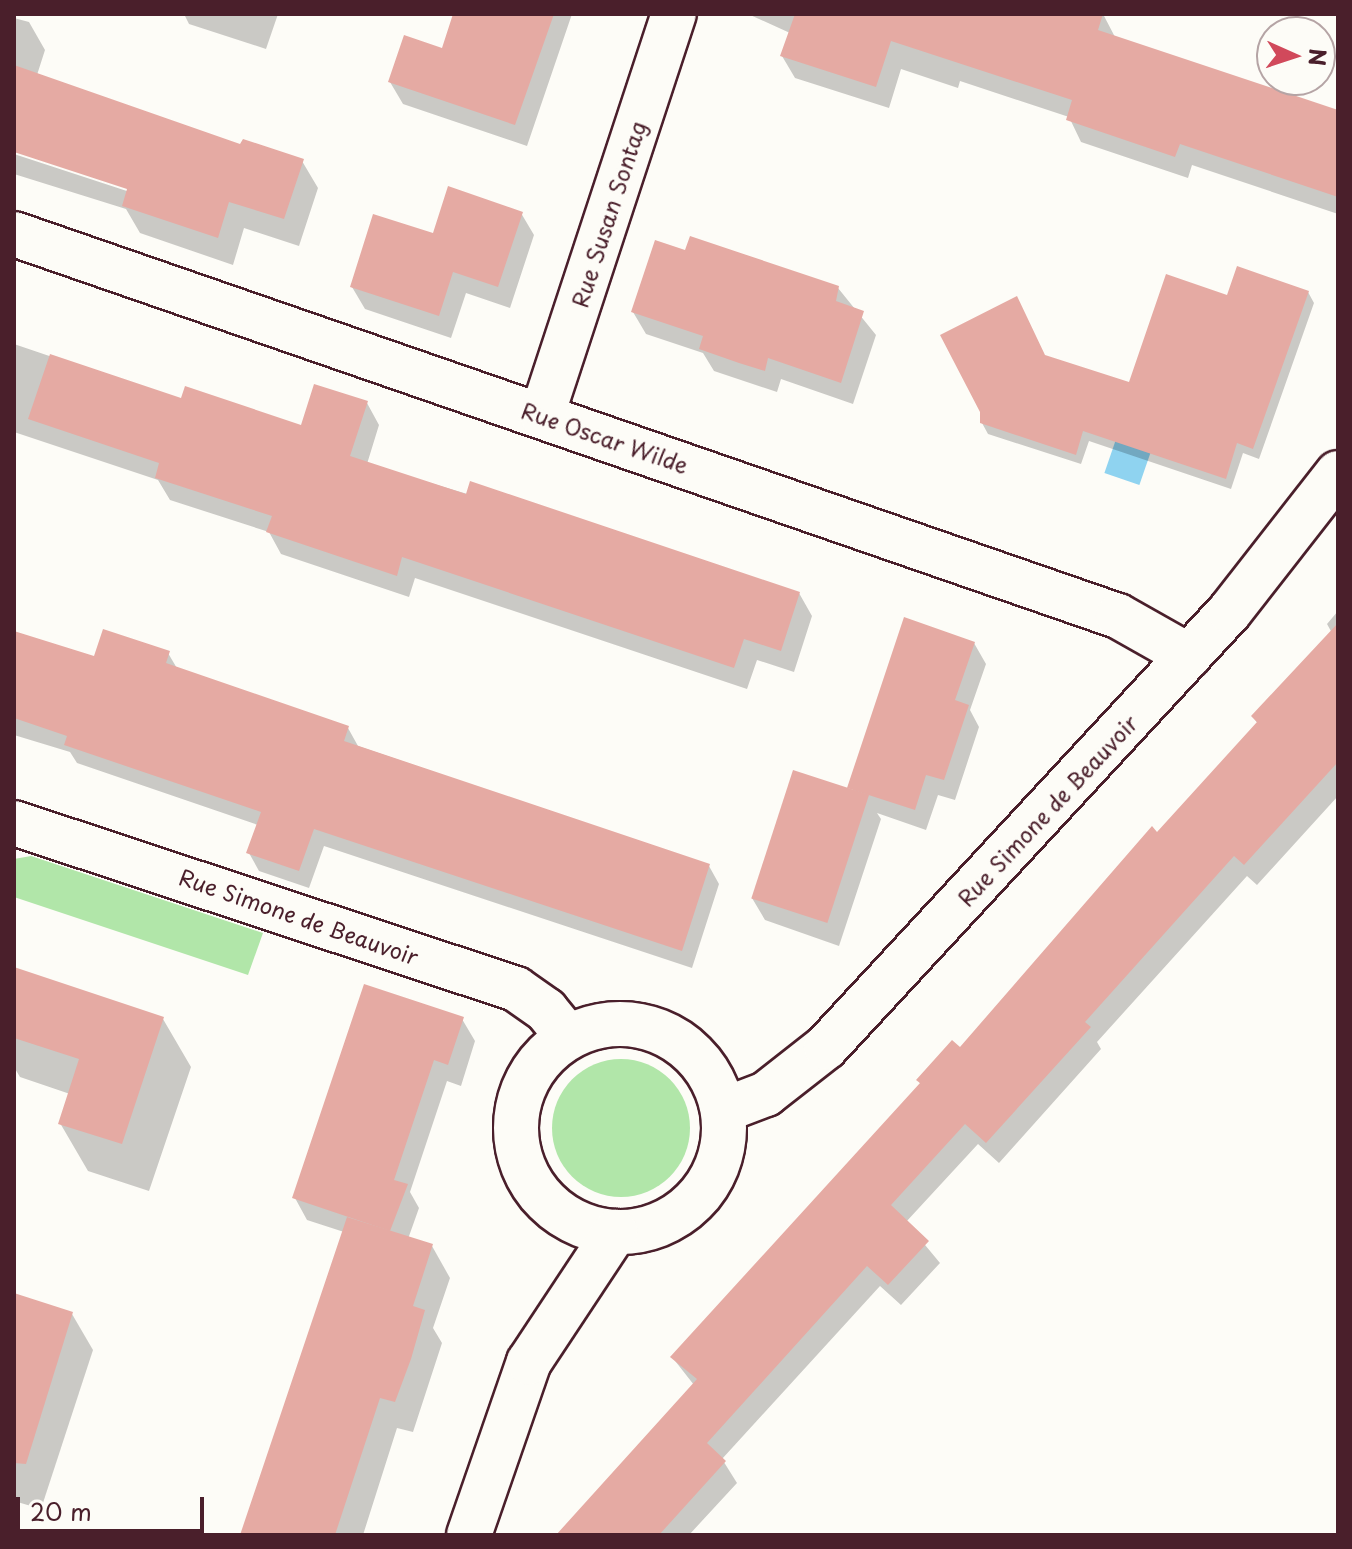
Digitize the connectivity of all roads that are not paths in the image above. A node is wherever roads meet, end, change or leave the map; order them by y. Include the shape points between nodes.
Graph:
1 (674, 14) edge
2 (14, 234) edge
3 (542, 415) junction
4 (1338, 473) edge
5 (1189, 656) junction
6 (14, 823) edge
7 (568, 1037) junction
8 (724, 1110) junction
9 (615, 1232) junction
10 (469, 1535) edge

1 - 3 street, Rue Susan Sontag
2 - 3 street, Rue Oscar Wilde
3 - 5 street, Rue Oscar Wilde via 1118,616
4 - 5 street, Rue Simone de Beauvoir
5 - 8 street, Rue Simone de Beauvoir via 826,1047 766,1094
6 - 7 street, Rue Simone de Beauvoir via 516,989 546,1010
7 - 8 street via 600,1025 633,1023 665,1033 693,1052 713,1079
7 - 9 street via 542,1058 523,1087 515,1120 519,1154 533,1186 556,1211 585,1227
8 - 9 street via 724,1141 716,1171 700,1197 677,1217 649,1229
9 - 10 street via 529,1362

